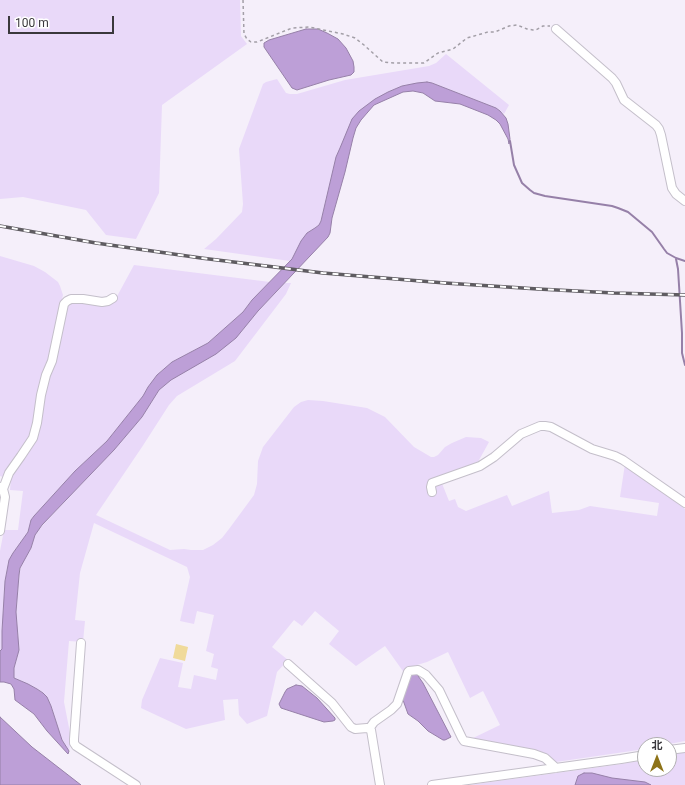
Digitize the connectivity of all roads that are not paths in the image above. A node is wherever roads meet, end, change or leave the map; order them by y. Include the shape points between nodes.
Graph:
1 (556, 29) road end
2 (685, 201) edge
3 (113, 298) dead end
4 (1, 488) edge
5 (432, 492) dead end
6 (685, 503) edge
7 (0, 531) edge
8 (81, 644) dead end
9 (288, 664) dead end
10 (370, 729) junction
11 (637, 756) edge
12 (556, 768) junction
13 (136, 785) edge
14 (380, 785) edge
15 (432, 785) edge

1 - 2 street via 616,82 624,100 656,125 672,188
3 - 4 street via 102,302 71,299 64,304 33,438
4 - 7 street via 5,493 5,501
5 - 6 street via 432,483 480,466 521,434 545,426 592,449 623,460
8 - 13 street via 74,743
9 - 10 street via 332,703 351,727
10 - 12 street via 374,722 396,704 408,672 418,670 439,690 464,741 534,754 545,758
10 - 14 street
11 - 12 street
12 - 15 street

